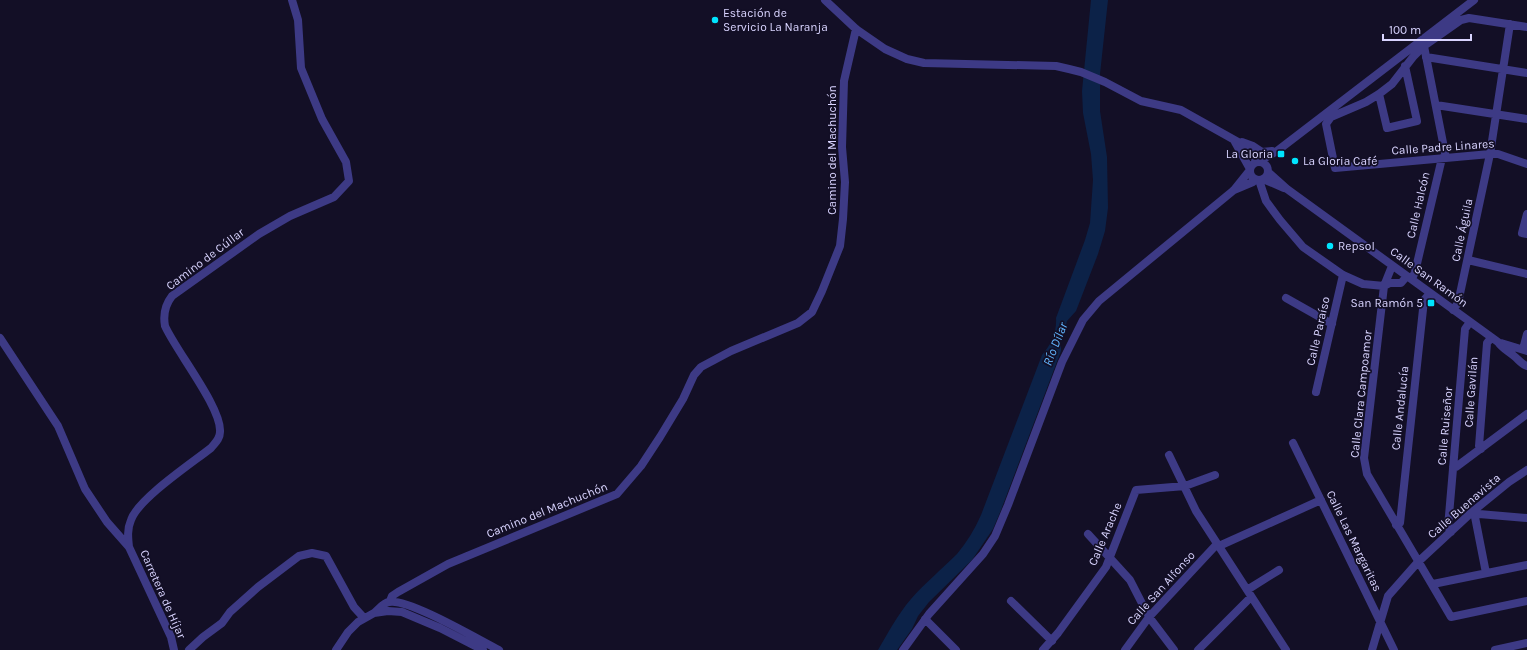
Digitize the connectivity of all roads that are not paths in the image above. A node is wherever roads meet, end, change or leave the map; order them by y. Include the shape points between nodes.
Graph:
1 (292, 0) edge
2 (825, 0) edge
3 (1474, 0) edge
4 (1510, 24) junction
5 (1527, 27) edge
6 (856, 28) junction
7 (1424, 46) junction
8 (1426, 57) junction
9 (1406, 66) junction
10 (1503, 69) junction
11 (1527, 73) edge
12 (1379, 94) junction
13 (1436, 105) junction
14 (1496, 115) junction
15 (1527, 119) edge
16 (1234, 140) junction
17 (1277, 151) junction
18 (1490, 154) junction
19 (1444, 158) junction
20 (1257, 162) junction
21 (1527, 164) edge
22 (1250, 170) junction
23 (1262, 175) junction
24 (1234, 190) junction
25 (1527, 214) edge
26 (1525, 233) edge
27 (1468, 260) junction
28 (1392, 266) junction
29 (1527, 274) edge
30 (1343, 275) junction
31 (1409, 278) junction
32 (1384, 286) junction
33 (1430, 293) junction
34 (1286, 298) dead end
35 (1454, 310) junction
36 (1470, 322) junction
37 (1332, 324) junction
38 (1527, 334) edge
39 (0, 338) edge
40 (1494, 340) junction
41 (1521, 352) edge
42 (1527, 366) edge
43 (1316, 392) dead end
44 (1527, 414) edge
45 (1293, 443) dead end
46 (1481, 449) junction
47 (1170, 455) dead end
48 (1453, 467) junction
49 (1527, 470) edge
50 (1215, 475) dead end
51 (1185, 486) junction
52 (1321, 500) junction
53 (1472, 512) junction
54 (1527, 518) edge
55 (1396, 525) junction
56 (1451, 532) junction
57 (1088, 534) dead end
58 (1218, 545) junction
59 (129, 547) junction
60 (1110, 558) junction
61 (1418, 562) junction
62 (1527, 565) edge
63 (1279, 570) dead end
64 (1486, 573) junction
65 (1432, 584) junction
66 (1249, 593) junction
67 (1011, 601) dead end
68 (1527, 601) edge
69 (390, 602) junction
70 (402, 612) junction
71 (374, 613) junction
72 (1149, 617) junction
73 (364, 618) junction
74 (925, 619) junction
75 (1380, 623) junction
76 (1052, 641) junction
77 (1527, 643) edge
78 (174, 650) edge
79 (189, 650) edge
80 (336, 650) edge
81 (483, 650) edge
82 (499, 650) edge
83 (902, 650) edge
84 (956, 650) edge
85 (1043, 650) edge
86 (1125, 650) edge
87 (1174, 650) edge
88 (1198, 650) edge
89 (1286, 650) edge
90 (1372, 650) edge
91 (1394, 650) edge
92 (1496, 650) edge

1 - 59 street, Camino de Cúllar via 298,20 300,68 322,119 346,162 349,181 334,196 258,234 170,300 164,312 165,326 211,404 218,419 219,439 212,448 134,512 128,532
2 - 6 street
3 - 17 street
4 - 5 street
4 - 7 street via 1465,19
4 - 10 street, Calle Águila
6 - 16 street via 895,55 924,63 1056,66 1081,72 1141,101 1181,110
6 - 69 street, Camino del Machuchón via 844,81 842,147 845,182 840,246 812,312 798,323 731,350 701,367 694,375 657,443 617,494 448,564 398,592 392,596
7 - 8 street
7 - 9 street
8 - 10 street
8 - 13 street
9 - 12 street via 1392,84
9 - 12 street via 1416,121 1386,128
10 - 11 street
10 - 14 street, Calle Águila
12 - 19 street, Calle Padre Linares via 1331,117 1326,124 1335,168
13 - 14 street
13 - 19 street
14 - 15 street
14 - 18 street, Calle Águila
16 - 17 street via 1262,152
16 - 20 street via 1247,147
16 - 22 street
17 - 20 street
17 - 23 street
18 - 19 street, Calle Padre Linares
18 - 21 street, Calle Padre Linares via 1498,154
18 - 27 street, Calle Águila
19 - 31 street, Calle Halcón via 1415,272
20 - 22 street
20 - 23 street via 1263,163
22 - 23 street via 1252,176
22 - 24 street
23 - 24 street
23 - 28 street, Calle San Ramón via 1287,189
23 - 30 street via 1266,201 1280,220 1303,247
24 - 74 street via 1099,301 1083,320 1062,362 995,536 980,558
25 - 26 street
27 - 29 street
27 - 35 street, Calle Águila
28 - 31 street, Calle San Ramón
28 - 32 street, Calle Clara Campoamor
30 - 32 street via 1364,284
30 - 37 street, Calle Paraíso
31 - 32 street via 1401,283
31 - 33 street, Calle San Ramón
32 - 55 street, Calle Clara Campoamor via 1364,458 1367,474
33 - 35 street, Calle San Ramón
33 - 55 street, Calle Andalucía via 1424,300 1400,523
34 - 37 street
35 - 36 street, Calle San Ramón
36 - 40 street, Calle San Ramón
36 - 48 street, Calle Ruiseñor via 1465,329
37 - 43 street, Calle Paraíso
38 - 41 street
39 - 59 street via 58,426 85,489 107,522
40 - 41 street, Calle San Ramón
40 - 46 street, Calle Gavilán via 1487,343 1479,446
41 - 42 street, Calle San Ramón via 1518,361
44 - 46 street
45 - 52 street, Calle Las Margaritas
46 - 48 street
47 - 51 street
48 - 56 street, Calle Ruiseñor via 1448,527
49 - 53 street, Calle Buenavista
50 - 51 street, Calle Arache
51 - 58 street via 1196,511
51 - 60 street, Calle Arache via 1136,490
52 - 58 street, Calle San Alfonso
52 - 75 street, Calle Las Margaritas
53 - 54 street
53 - 56 street, Calle Buenavista
53 - 64 street
55 - 61 street, Calle Clara Campoamor
56 - 61 street, Calle Buenavista
57 - 60 street
58 - 66 street
58 - 72 street, Calle San Alfonso
59 - 78 street, Carretera de Híjar via 171,637
60 - 72 street via 1130,580
60 - 76 street, Calle Arache
61 - 65 street, Calle Clara Campoamor
61 - 75 street, Calle Buenavista via 1388,596
62 - 64 street
63 - 66 street
64 - 65 street
65 - 68 street, Calle Clara Campoamor via 1451,617
66 - 88 street
66 - 89 street
67 - 76 street
69 - 70 street
69 - 71 street, Camino del Machuchón via 385,603
69 - 82 street via 400,602 438,618
70 - 71 street
70 - 81 street
71 - 73 street
72 - 86 street, Calle San Alfonso
72 - 87 street
73 - 79 street via 354,606 326,556 307,553 299,556 258,587 230,612 222,623
73 - 80 street via 348,632
74 - 83 street
74 - 84 street
75 - 90 street, Calle Buenavista
75 - 91 street, Calle Las Margaritas
76 - 85 street, Calle Arache
77 - 92 street

